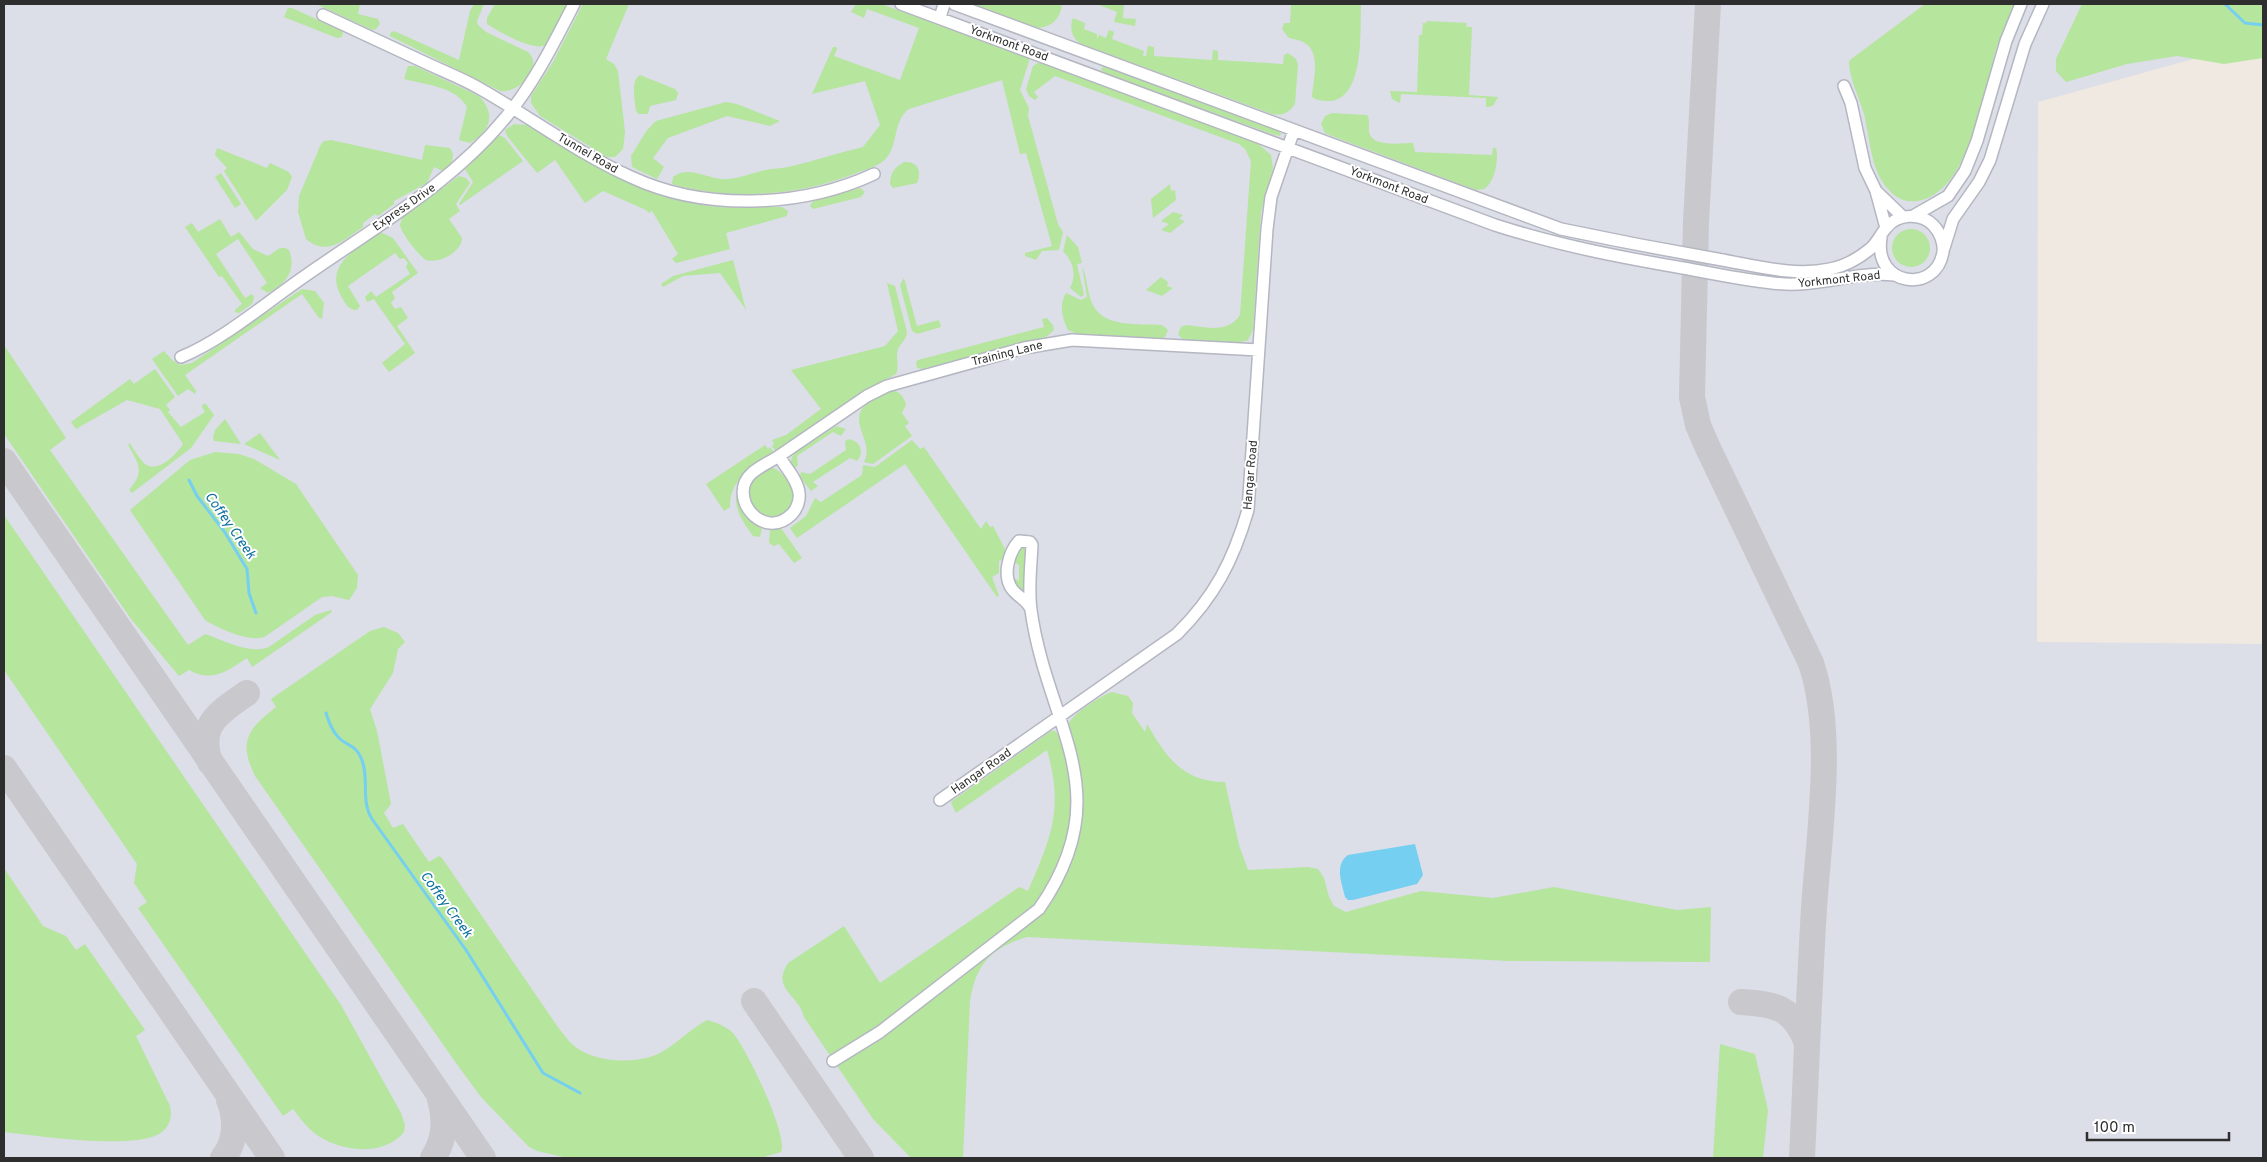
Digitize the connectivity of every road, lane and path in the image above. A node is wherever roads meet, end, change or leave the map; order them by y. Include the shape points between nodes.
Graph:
1 (574, 4) edge
2 (901, 4) edge
3 (944, 4) edge
4 (954, 4) edge
5 (2021, 4) edge
6 (2043, 4) edge
7 (323, 15) dead end
8 (940, 18) junction
9 (1042, 36) junction
10 (1035, 53) junction
11 (1844, 86) dead end
12 (512, 108) junction
13 (1294, 130) junction
14 (1288, 146) junction
15 (874, 174) dead end
16 (1876, 191) junction
17 (1908, 217) junction
18 (1883, 233) junction
19 (1943, 252) junction
20 (1894, 275) junction
21 (1258, 350) junction
22 (181, 357) dead end
23 (778, 456) junction
24 (1031, 609) junction
25 (1061, 717) junction
26 (940, 800) dead end
27 (833, 1060) dead end

1 - 12 street, Express Drive via 547,56
2 - 8 street, Yorkmont Road
3 - 8 street
4 - 9 street, Yorkmont Road
5 - 17 street, Yorkmont Road via 1965,171 1948,196
6 - 19 street, Yorkmont Road via 2021,57 1990,160 1953,219
7 - 12 street, Tunnel Road via 477,86
8 - 10 street, Yorkmont Road
9 - 10 street
9 - 13 street, Yorkmont Road
10 - 14 street, Yorkmont Road
11 - 16 street via 1851,103 1865,168
12 - 15 street, Tunnel Road via 632,178 697,197 772,200 825,190
12 - 22 street, Express Drive via 481,144 434,187 237,324
13 - 14 street, Hangar Road
13 - 18 street, Yorkmont Road via 1561,229 1771,268 1829,269 1854,260
14 - 20 street, Yorkmont Road via 1495,225 1559,245 1784,284 1817,284 1864,274
14 - 21 street, Hangar Road via 1271,197
16 - 17 street
16 - 18 street
17 - 18 street, Yorkmont Road via 1893,221
17 - 19 street via 1923,218 1932,224 1939,232
18 - 20 street, Yorkmont Road via 1879,248 1881,258
19 - 20 street, Yorkmont Road via 1940,262 1924,277 1914,280
21 - 23 street, Training Lane via 1072,340 1024,348 887,386
21 - 25 street, Hangar Road via 1248,510 1226,571 1196,615 1177,634
23 - 23 street, Training Lane via 752,473 744,489 746,507 758,520 768,523 787,519 799,502 796,484
24 - 24 street via 1032,545 1018,541 1009,556 1009,579 1013,590 1027,601
24 - 25 street via 1041,657
25 - 26 street, Hangar Road
25 - 27 street via 1076,776 1078,812 1070,851 1052,891 1039,909 977,958 880,1032

